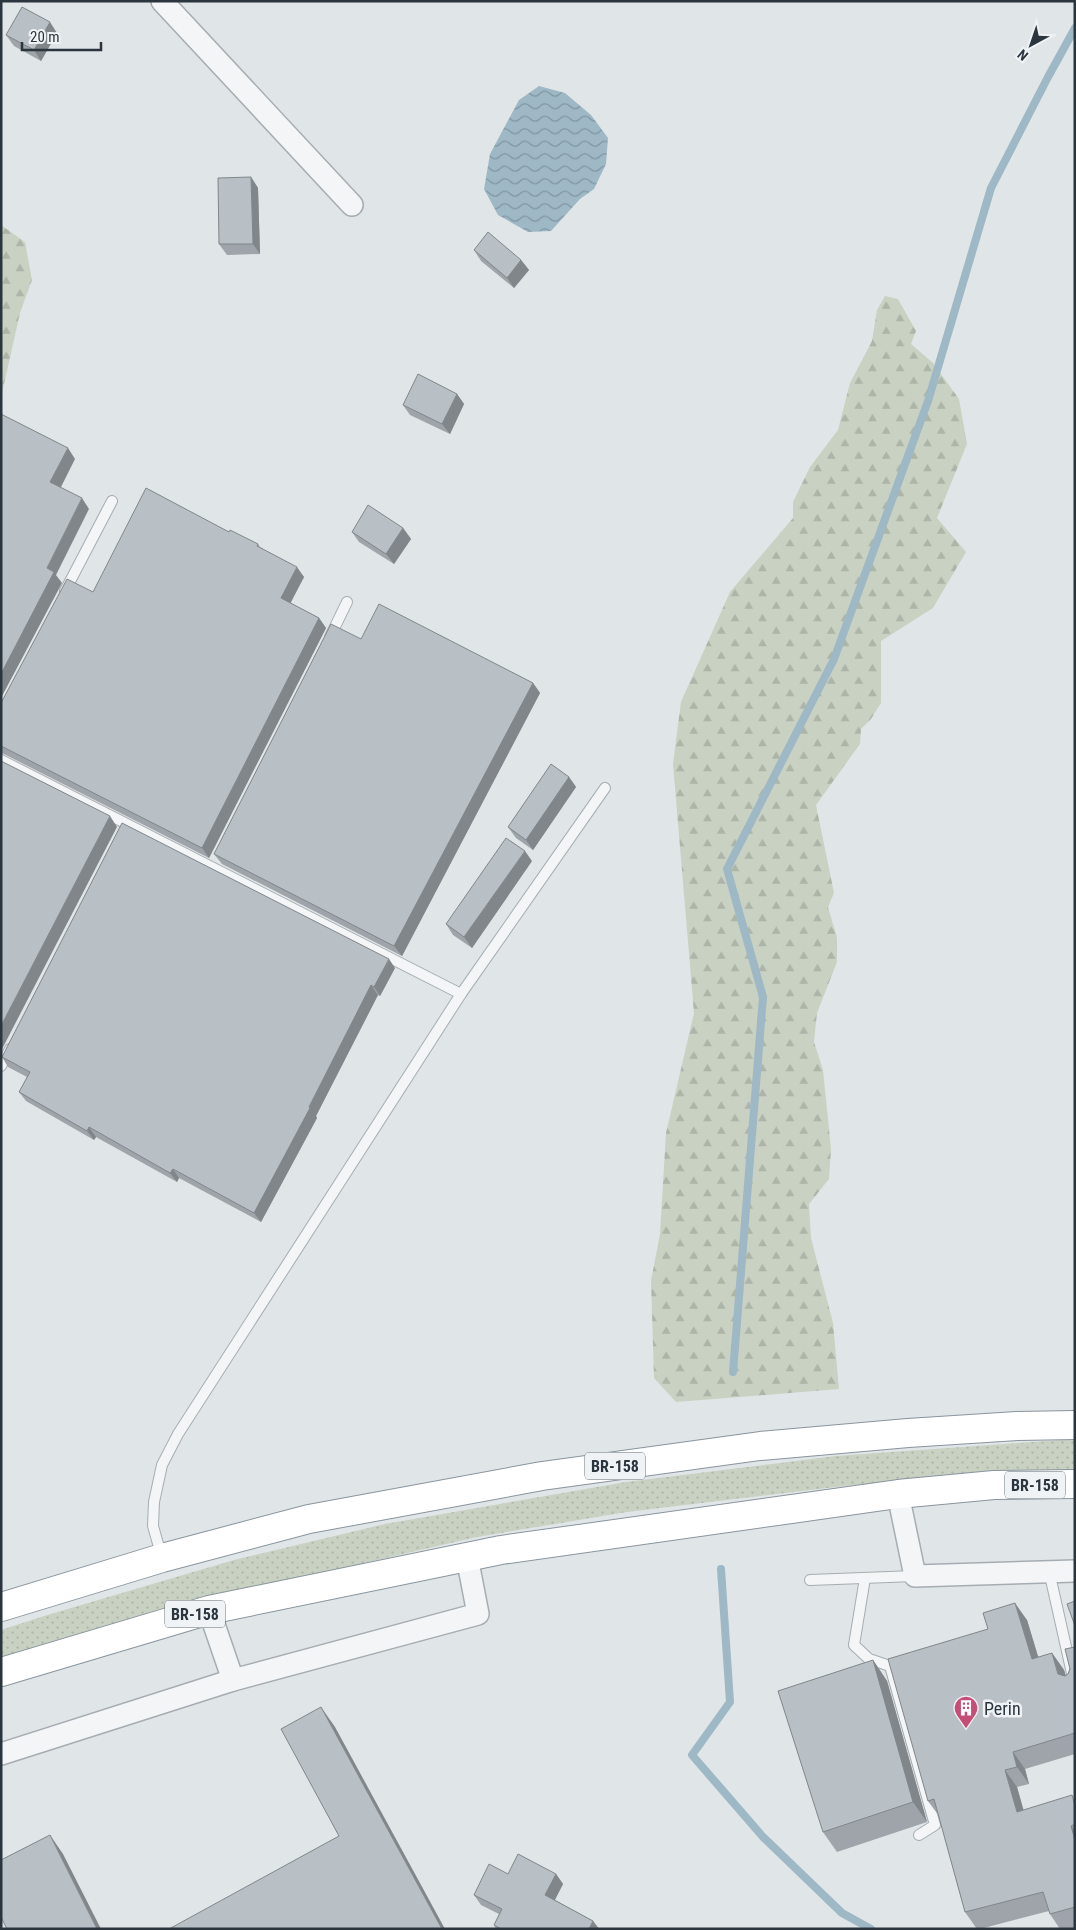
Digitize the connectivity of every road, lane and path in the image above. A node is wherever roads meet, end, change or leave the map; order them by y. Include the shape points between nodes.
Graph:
1 (162, 1) edge
2 (352, 204) dead end
3 (112, 501) dead end
4 (61, 598) edge
5 (347, 602) dead end
6 (325, 647) edge
7 (1, 760) edge
8 (605, 788) dead end
9 (461, 994) junction
10 (15, 1040) edge
11 (1, 1066) edge
12 (1075, 1425) edge
13 (1075, 1484) edge
14 (898, 1494) junction
15 (467, 1557) junction
16 (162, 1558) junction
17 (1075, 1570) edge
18 (1049, 1571) junction
19 (915, 1576) junction
20 (865, 1578) junction
21 (810, 1580) dead end
22 (1, 1606) edge
23 (209, 1610) junction
24 (1, 1672) edge
25 (233, 1680) junction
26 (1075, 1687) edge
27 (1, 1754) edge
28 (918, 1835) dead end

1 - 2 street
3 - 4 lane
5 - 6 lane
7 - 9 lane via 124,828 214,863
8 - 9 lane
9 - 16 lane via 178,1434 162,1465 154,1502 153,1526
10 - 11 lane
12 - 16 highway, BR-158 via 908,1433 760,1446 542,1476 309,1519
13 - 14 highway, BR-158 via 994,1485
14 - 15 highway, BR-158
14 - 19 street
15 - 23 highway, BR-158
15 - 25 street via 478,1614
16 - 22 highway, BR-158
17 - 18 street
18 - 19 street
18 - 26 lane
19 - 20 lane
20 - 21 lane
20 - 28 lane via 854,1645 868,1659 890,1666 935,1825
23 - 24 highway, BR-158
23 - 25 street
25 - 27 street

